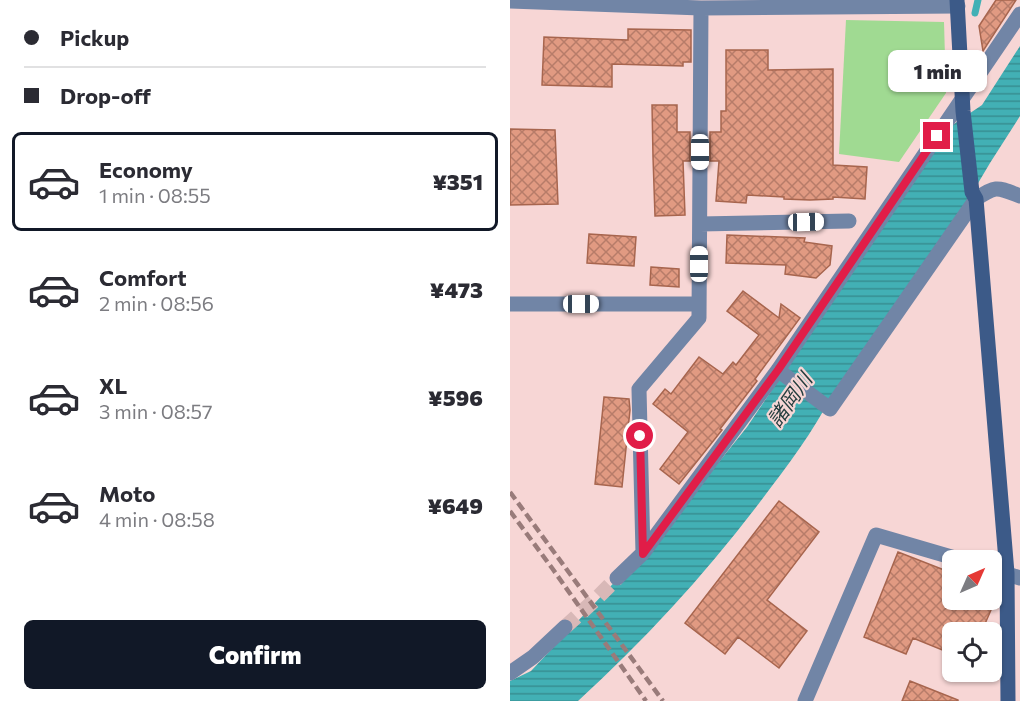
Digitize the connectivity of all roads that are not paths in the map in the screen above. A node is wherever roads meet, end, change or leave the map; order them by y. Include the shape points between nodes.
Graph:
1 (510, 1) edge
2 (957, 3) edge
3 (701, 8) junction
4 (1020, 14) edge
5 (963, 105) junction
6 (974, 196) junction
7 (1020, 196) edge
8 (849, 221) dead end
9 (700, 224) junction
10 (510, 304) edge
11 (699, 304) junction
12 (779, 371) dead end
13 (643, 554) junction
14 (942, 554) edge
15 (1013, 576) edge
16 (617, 578) tunnel mouth
17 (565, 627) tunnel mouth
18 (510, 673) edge
19 (805, 701) edge
20 (1008, 701) edge

1 - 3 street
2 - 3 street
2 - 5 street
3 - 9 street
4 - 5 street
5 - 6 street
5 - 13 street via 778,370
6 - 7 street via 1002,189
6 - 12 street via 830,409
6 - 15 street
8 - 9 street
9 - 11 street
10 - 11 street
11 - 13 street via 699,318 639,389
13 - 16 street
14 - 19 street via 876,534
15 - 20 street
17 - 18 street

